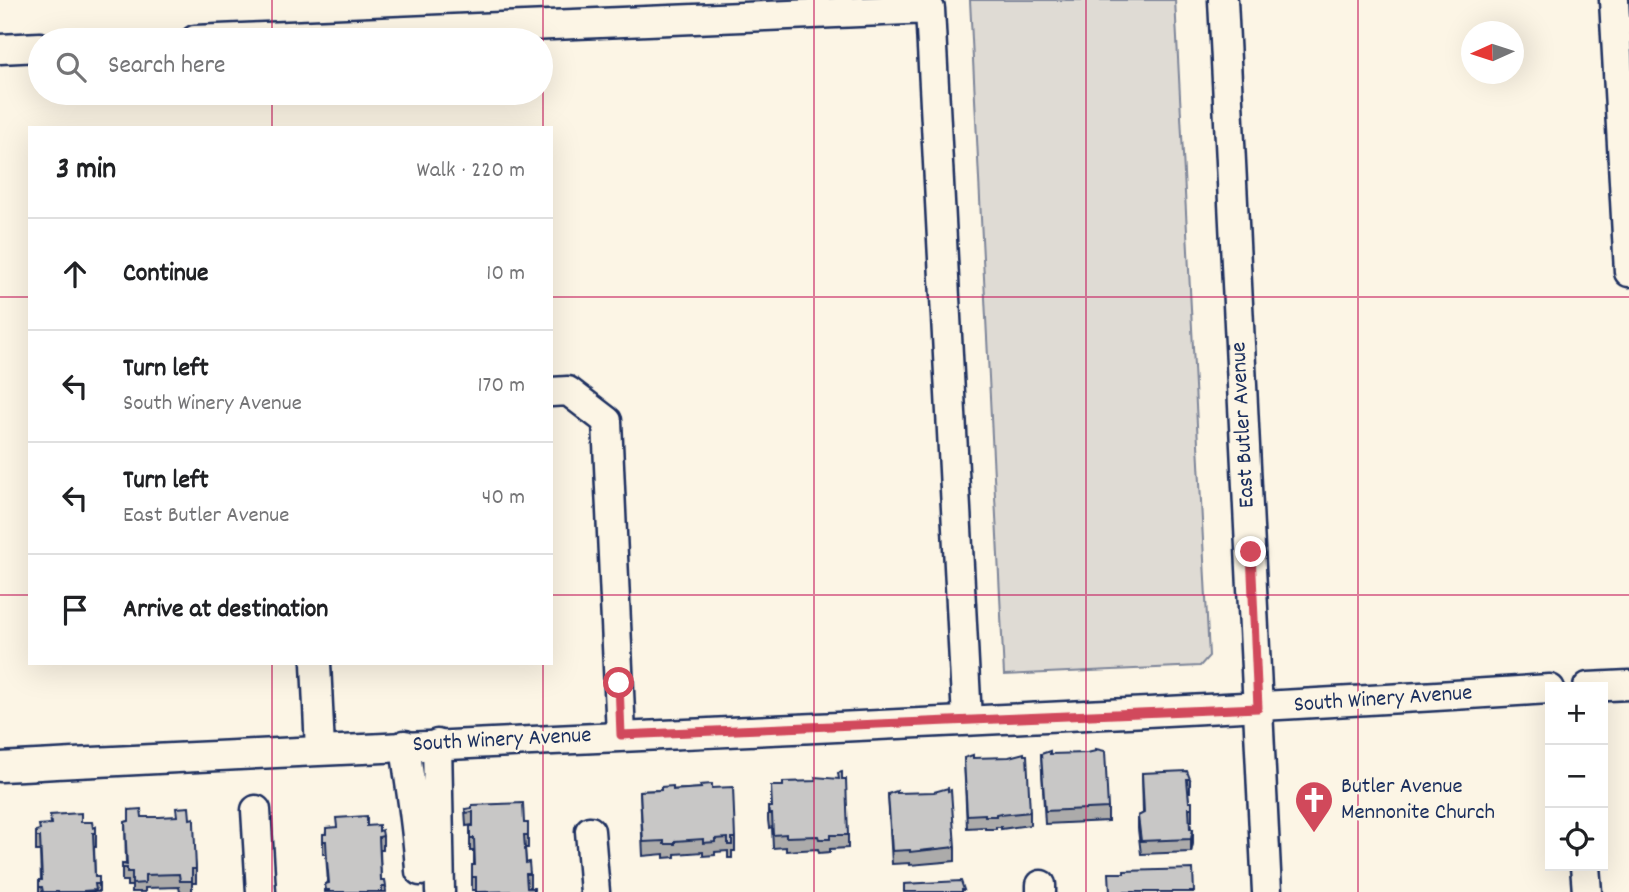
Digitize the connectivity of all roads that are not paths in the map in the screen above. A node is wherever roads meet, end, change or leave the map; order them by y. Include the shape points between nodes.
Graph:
1 (1223, 0) edge
2 (1614, 0) edge
3 (480, 28) edge
4 (28, 48) edge
5 (0, 49) edge
6 (1629, 272) edge
7 (553, 392) edge
8 (316, 665) edge
9 (1629, 685) edge
10 (1608, 686) edge
11 (1545, 690) edge
12 (1258, 708) junction
13 (967, 720) junction
14 (621, 735) junction
15 (437, 744) junction
16 (405, 745) junction
17 (320, 750) junction
18 (0, 766) edge
19 (256, 810) dead end
20 (426, 823) junction
21 (590, 831) dead end
22 (1585, 871) edge
23 (261, 892) edge
24 (422, 892) edge
25 (440, 892) edge
26 (595, 892) edge
27 (1267, 892) edge
28 (1587, 892) edge

1 - 12 street, East Butler Avenue
2 - 6 street
3 - 13 street via 930,9
4 - 5 street
7 - 14 street via 568,391 607,421
8 - 17 street
9 - 10 street
11 - 12 street, South Winery Avenue
12 - 13 street, South Winery Avenue
12 - 27 street, East Butler Avenue
13 - 14 street, South Winery Avenue
14 - 15 street, South Winery Avenue
15 - 16 street, South Winery Avenue
15 - 20 street
16 - 17 street, South Winery Avenue
16 - 20 street
17 - 18 street, South Winery Avenue
19 - 23 street
20 - 24 street
20 - 25 street
21 - 26 street
22 - 28 street

